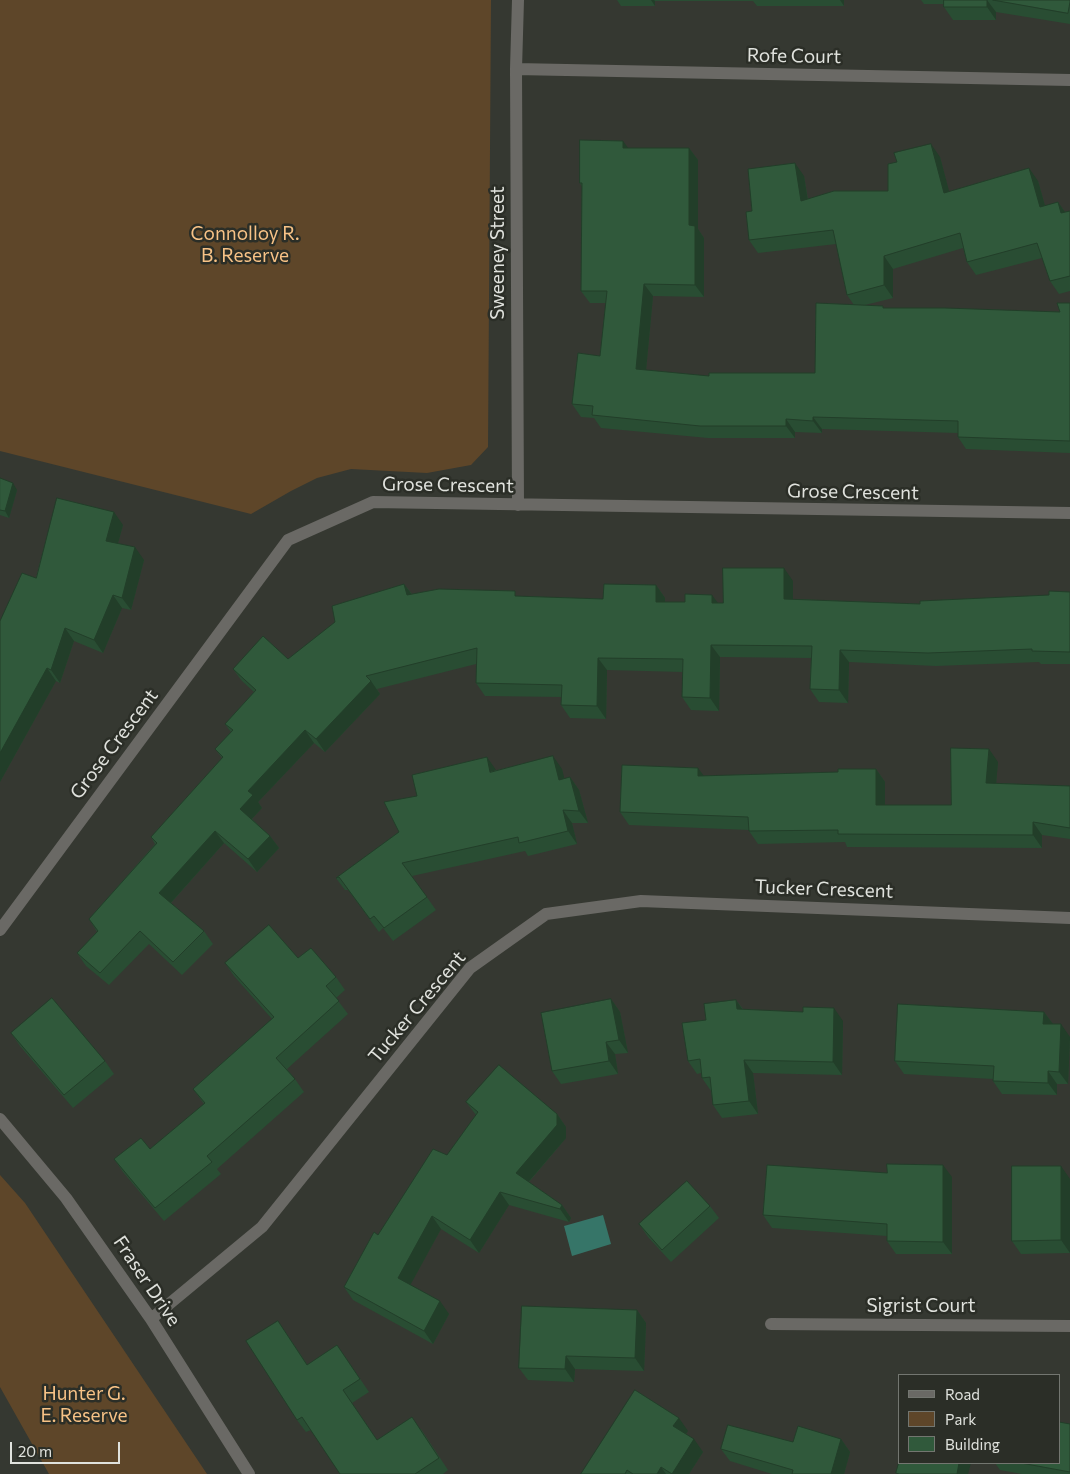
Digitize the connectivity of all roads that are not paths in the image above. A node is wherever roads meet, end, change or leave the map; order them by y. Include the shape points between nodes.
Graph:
1 (518, 0) edge
2 (516, 68) junction
3 (1070, 80) edge
4 (518, 505) junction
5 (1070, 513) edge
6 (1070, 918) edge
7 (0, 930) edge
8 (0, 1119) edge
9 (150, 1319) junction
10 (771, 1324) dead end
11 (1070, 1326) edge
12 (249, 1474) edge

1 - 2 street, Sweeney Street
2 - 3 street, Rofe Court
2 - 4 street, Sweeney Street
4 - 5 street, Grose Crescent
4 - 7 street, Grose Crescent via 373,502 288,540
6 - 9 street, Tucker Crescent via 640,901 546,914 470,968 262,1227
8 - 9 street, Fraser Drive via 66,1198
9 - 12 street, Fraser Drive
10 - 11 street, Sigrist Court

